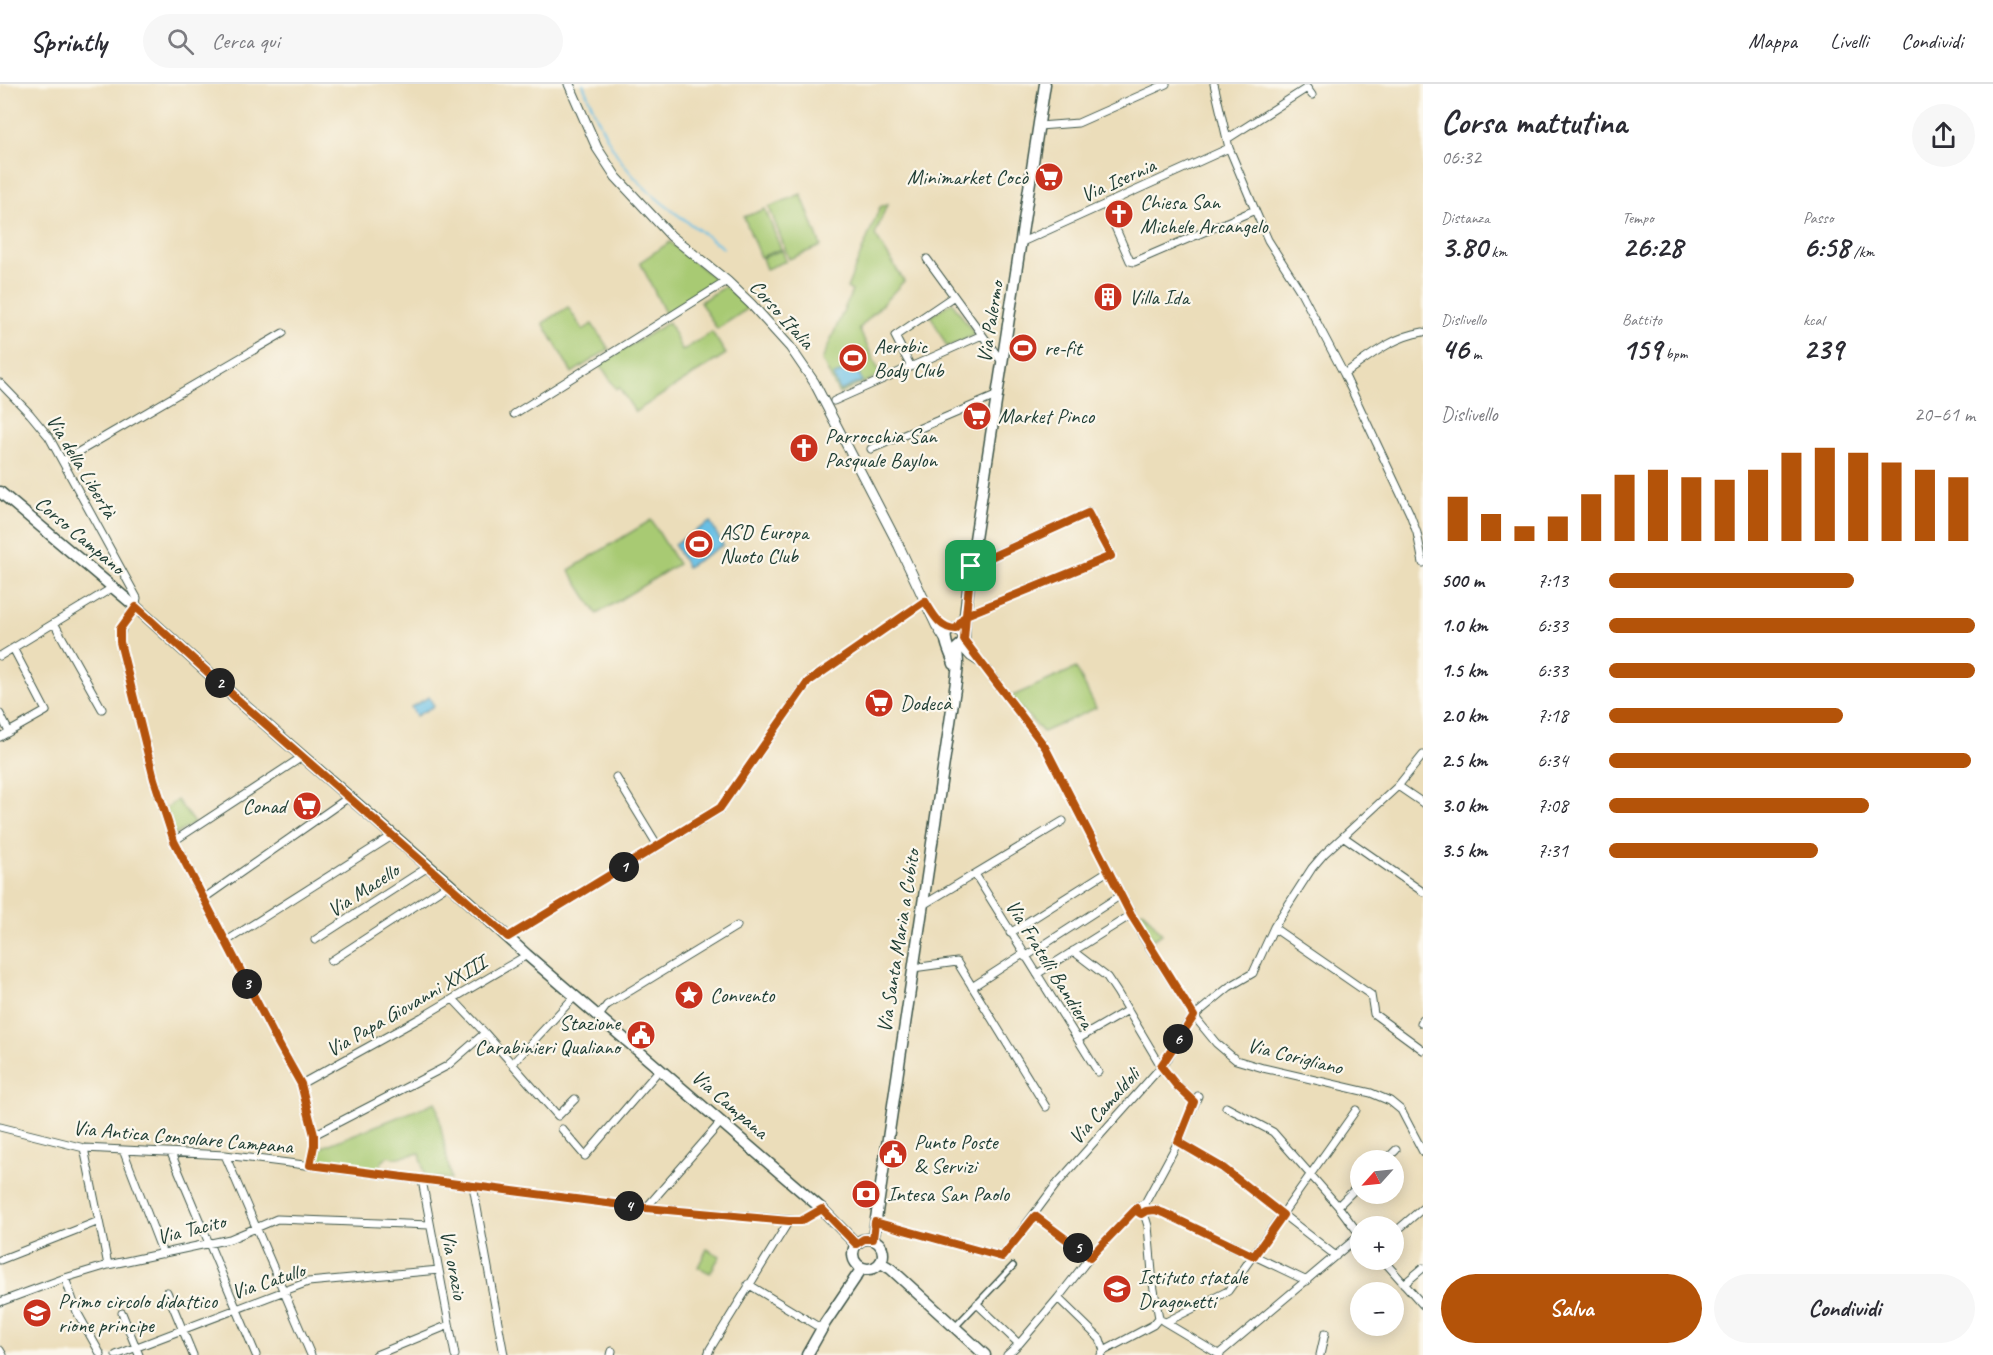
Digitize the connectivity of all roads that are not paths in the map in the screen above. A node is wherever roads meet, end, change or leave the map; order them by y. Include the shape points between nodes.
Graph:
1 (569, 84) edge
2 (1045, 84) edge
3 (1166, 84) edge
4 (1214, 84) edge
5 (1312, 95) dead end
6 (1039, 126) junction
7 (1227, 139) junction
8 (1229, 148) junction
9 (1105, 204) junction
10 (1255, 210) junction
11 (1022, 242) junction
12 (927, 259) dead end
13 (727, 281) junction
14 (954, 296) junction
15 (1423, 332) edge
16 (283, 333) dead end
17 (982, 335) junction
18 (1003, 364) junction
19 (910, 367) junction
20 (1344, 374) junction
21 (0, 383) edge
22 (998, 395) junction
23 (834, 400) dead end
24 (514, 414) dead end
25 (871, 449) dead end
26 (63, 461) junction
27 (0, 492) edge
28 (1423, 563) edge
29 (971, 566) junction
30 (112, 588) junction
31 (925, 601) junction
32 (136, 607) junction
33 (966, 615) junction
34 (54, 622) junction
35 (956, 640) junction
36 (13, 648) junction
37 (0, 656) edge
38 (970, 657) junction
39 (958, 664) junction
40 (984, 668) junction
41 (956, 682) junction
42 (102, 709) dead end
43 (0, 714) edge
44 (9, 732) junction
45 (0, 737) edge
46 (1423, 755) edge
47 (302, 756) junction
48 (616, 777) dead end
49 (1398, 786) junction
50 (349, 797) junction
51 (1423, 803) edge
52 (1063, 821) dead end
53 (392, 836) junction
54 (1344, 837) junction
55 (174, 841) junction
56 (658, 846) junction
57 (428, 867) junction
58 (1108, 871) junction
59 (975, 874) junction
60 (449, 884) junction
61 (1423, 892) edge
62 (1120, 895) junction
63 (203, 899) junction
64 (923, 905) junction
65 (1131, 915) junction
66 (737, 926) dead end
67 (1274, 928) junction
68 (1010, 933) junction
69 (508, 937) junction
70 (315, 940) dead end
71 (225, 942) junction
72 (1073, 951) junction
73 (527, 955) junction
74 (1024, 955) junction
75 (331, 961) dead end
76 (913, 968) junction
77 (1037, 974) junction
78 (972, 987) junction
79 (575, 996) junction
80 (453, 999) junction
81 (1128, 1010) junction
82 (599, 1016) junction
83 (1194, 1016) junction
84 (485, 1034) junction
85 (1078, 1039) junction
86 (1423, 1050) edge
87 (513, 1063) junction
88 (1161, 1066) junction
89 (660, 1069) junction
90 (1098, 1072) dead end
91 (301, 1084) junction
92 (575, 1099) dead end
93 (1046, 1107) dead end
94 (1226, 1107) dead end
95 (1356, 1110) dead end
96 (721, 1122) junction
97 (0, 1127) edge
98 (562, 1129) dead end
99 (314, 1135) junction
100 (1178, 1142) junction
101 (84, 1148) junction
102 (123, 1150) junction
103 (1423, 1152) edge
104 (171, 1153) junction
105 (225, 1155) junction
106 (310, 1165) junction
107 (1311, 1176) junction
108 (422, 1180) junction
109 (473, 1186) junction
110 (1350, 1194) edge
111 (1338, 1206) junction
112 (646, 1208) junction
113 (1423, 1208) edge
114 (822, 1209) junction
115 (1143, 1209) junction
116 (1283, 1215) junction
117 (1035, 1216) junction
118 (99, 1221) junction
119 (789, 1221) junction
120 (875, 1222) junction
121 (1350, 1222) edge
122 (1404, 1224) edge
123 (430, 1225) junction
124 (255, 1227) junction
125 (873, 1239) junction
126 (209, 1243) junction
127 (856, 1244) junction
128 (1350, 1244) edge
129 (163, 1254) junction
130 (1254, 1256) junction
131 (1336, 1256) junction
132 (1090, 1257) junction
133 (0, 1260) edge
134 (881, 1263) junction
135 (108, 1266) junction
136 (1013, 1266) dead end
137 (862, 1268) junction
138 (1423, 1268) edge
139 (439, 1270) junction
140 (1392, 1270) edge
141 (65, 1278) junction
142 (1307, 1281) junction
143 (1402, 1282) edge
144 (748, 1284) junction
145 (1404, 1284) joint
146 (283, 1291) junction
147 (167, 1292) dead end
148 (1058, 1298) junction
149 (0, 1302) edge
150 (976, 1304) junction
151 (1423, 1305) edge
152 (236, 1308) junction
153 (122, 1313) dead end
154 (1162, 1320) junction
155 (449, 1326) junction
156 (954, 1328) junction
157 (182, 1329) junction
158 (822, 1329) junction
159 (1325, 1333) dead end
160 (1019, 1344) junction
161 (0, 1350) edge
162 (137, 1351) edge
163 (1102, 1353) edge
164 (3, 1355) edge
165 (101, 1355) edge
166 (116, 1355) edge
167 (193, 1355) edge
168 (256, 1355) edge
169 (311, 1355) edge
170 (376, 1355) edge
171 (455, 1355) edge
172 (504, 1355) edge
173 (708, 1355) edge
174 (807, 1355) edge
175 (985, 1355) edge
176 (1007, 1355) edge
177 (1219, 1355) edge
178 (1320, 1355) edge

1 - 13 street, Corso Italia via 597,148 616,177 671,236
2 - 6 main road, Via Palermo
3 - 6 street via 1078,123
4 - 7 street
5 - 7 street via 1307,88
6 - 11 main road, Via Palermo
7 - 8 street
8 - 9 street, Via Isernia
8 - 10 street
9 - 10 street via 1130,261 1134,262
9 - 11 street, Via Isernia
10 - 20 street
11 - 18 main road, Via Palermo
12 - 14 street
13 - 24 street
13 - 31 street, Corso Italia via 774,328 814,382
14 - 17 street
14 - 19 street via 895,336
15 - 20 street via 1393,341
16 - 26 street
17 - 18 street
17 - 19 street
18 - 22 main road, Via Palermo
19 - 23 street
20 - 28 street via 1410,514
21 - 26 street, Via della Libertà via 39,424
22 - 25 street
22 - 29 main road, Via Palermo
26 - 32 street, Via della Libertà via 137,598
27 - 30 main road, Corso Campano
29 - 33 main road, Via Palermo
29 - 33 street via 1088,513 1111,556
30 - 32 main road, Corso Campano
30 - 34 street
31 - 35 street, Corso Italia
31 - 56 street via 808,682 720,808
32 - 47 main road, Corso Campano
32 - 55 street via 120,629 120,642 154,779
33 - 35 main road, Via Palermo
34 - 36 street
34 - 42 street
35 - 38 street
35 - 39 main road, Via Santa Maria a Cubito
35 - 40 street
35 - 41 main road
36 - 37 street
36 - 44 street via 46,711
38 - 39 street
38 - 40 street
39 - 41 main road, Via Santa Maria a Cubito
40 - 58 street, Via Corigliano via 1045,747
41 - 64 main road, Via Santa Maria a Cubito
43 - 44 street
44 - 45 street
46 - 49 street, Via Camaldoli
47 - 50 main road, Corso Campano
47 - 55 street
48 - 56 street
49 - 51 street
49 - 54 street, Via Camaldoli
50 - 53 main road, Via Campana
50 - 63 street
52 - 59 street
53 - 57 main road, Via Campana
53 - 71 street
54 - 61 street
54 - 67 street, Via Camaldoli via 1312,868
55 - 63 street
56 - 69 street
57 - 60 main road, Via Campana
57 - 70 street, Via Macello
58 - 62 street, Via Corigliano
58 - 68 street
59 - 64 street
59 - 68 street, Via Fratelli Bandiera
60 - 69 main road, Via Campana
60 - 75 street
62 - 65 street, Via Corigliano
62 - 74 street
63 - 71 street
64 - 76 main road, Via Santa Maria a Cubito
65 - 72 street
65 - 83 street, Via Corigliano
66 - 82 street via 607,1005
67 - 83 street, Via Camaldoli via 1253,973 1228,987
67 - 86 street via 1371,995 1374,1014
68 - 74 street, Via Fratelli Bandiera
69 - 73 main road, Via Campana
71 - 91 street
72 - 77 street
72 - 81 street via 1107,977
73 - 79 main road, Via Campana
73 - 80 street, Via Papa Giovanni XXIII
74 - 77 street, Via Fratelli Bandiera
74 - 78 street
76 - 78 street via 957,962
76 - 120 main road, Via Santa Maria a Cubito
77 - 85 street, Via Fratelli Bandiera
78 - 93 street
79 - 82 main road, Via Campana
79 - 87 street
80 - 84 street
80 - 91 street, Via Papa Giovanni XXIII
81 - 85 street
81 - 88 street
82 - 89 main road, Via Campana
83 - 88 street, Via Camaldoli
83 - 103 street, Via Corigliano via 1216,1043 1236,1059 1390,1101 1401,1110
84 - 87 street
84 - 99 street via 447,1066
85 - 90 street, Via Fratelli Bandiera
87 - 92 street via 558,1116
88 - 100 street via 1177,1086 1196,1099
88 - 117 street, Via Camaldoli via 1055,1186
89 - 96 main road, Via Campana
89 - 98 street via 585,1156
91 - 99 street
94 - 107 street via 1273,1132
95 - 107 street
96 - 112 street
96 - 114 main road, Via Campana
97 - 101 street, Via Antica Consolare Campana
99 - 106 street
100 - 115 street
100 - 116 street via 1223,1168
101 - 102 street, Via Antica Consolare Campana
101 - 118 street
102 - 104 street, Via Antica Consolare Campana
102 - 129 street
104 - 105 street, Via Antica Consolare Campana
104 - 126 street
105 - 106 street, Via Antica Consolare Campana
105 - 124 street
106 - 108 street, Via Antica Consolare Campana
107 - 111 street
107 - 116 street
108 - 109 street, Via Antica Consolare Campana
108 - 123 street, Via orazio
109 - 112 street, Via Antica Consolare Campana
109 - 172 street
110 - 111 street
111 - 121 street
112 - 119 street, Via Antica Consolare Campana
113 - 122 street
114 - 119 street via 801,1221
114 - 127 main road, Via Campana
115 - 130 street via 1164,1213
115 - 132 street
115 - 154 street
116 - 130 street
116 - 131 street
117 - 120 street, Via Camaldoli via 1002,1257
117 - 132 street
118 - 133 street
118 - 135 street
119 - 144 street
120 - 125 main road, Via Santa Maria a Cubito
123 - 124 street, Via Tacito via 277,1219
123 - 139 street, Via orazio
124 - 126 street, Via Tacito via 230,1239
124 - 146 street
125 - 127 main road
125 - 134 main road via 883,1249
126 - 129 street, Via Tacito
126 - 152 street
127 - 137 main road via 853,1257
128 - 131 street
129 - 135 street, Via Tacito
130 - 142 street
130 - 154 street via 1228,1291
131 - 142 street
132 - 148 street
134 - 137 main road via 872,1269
134 - 156 main road
135 - 141 street, Via Tacito
136 - 150 street
137 - 158 main road
138 - 145 street
139 - 146 street, Via Catullo via 308,1282
139 - 155 street, Via orazio
140 - 143 street
141 - 149 street, Via Tacito
141 - 165 street via 77,1312
142 - 177 street
144 - 158 street
144 - 173 street
145 - 151 street
146 - 152 street, Via Catullo
146 - 169 street
147 - 157 street
148 - 160 street
148 - 163 street via 1100,1339
150 - 156 street
150 - 160 street
152 - 157 street, Via Catullo
152 - 168 street
153 - 162 street
154 - 163 street
154 - 177 street
155 - 170 street
155 - 171 street, Via orazio
156 - 175 main road
157 - 162 street, Via Catullo
157 - 167 street
158 - 174 main road
159 - 178 street
160 - 176 street
161 - 164 street
162 - 166 street, Via Catullo

